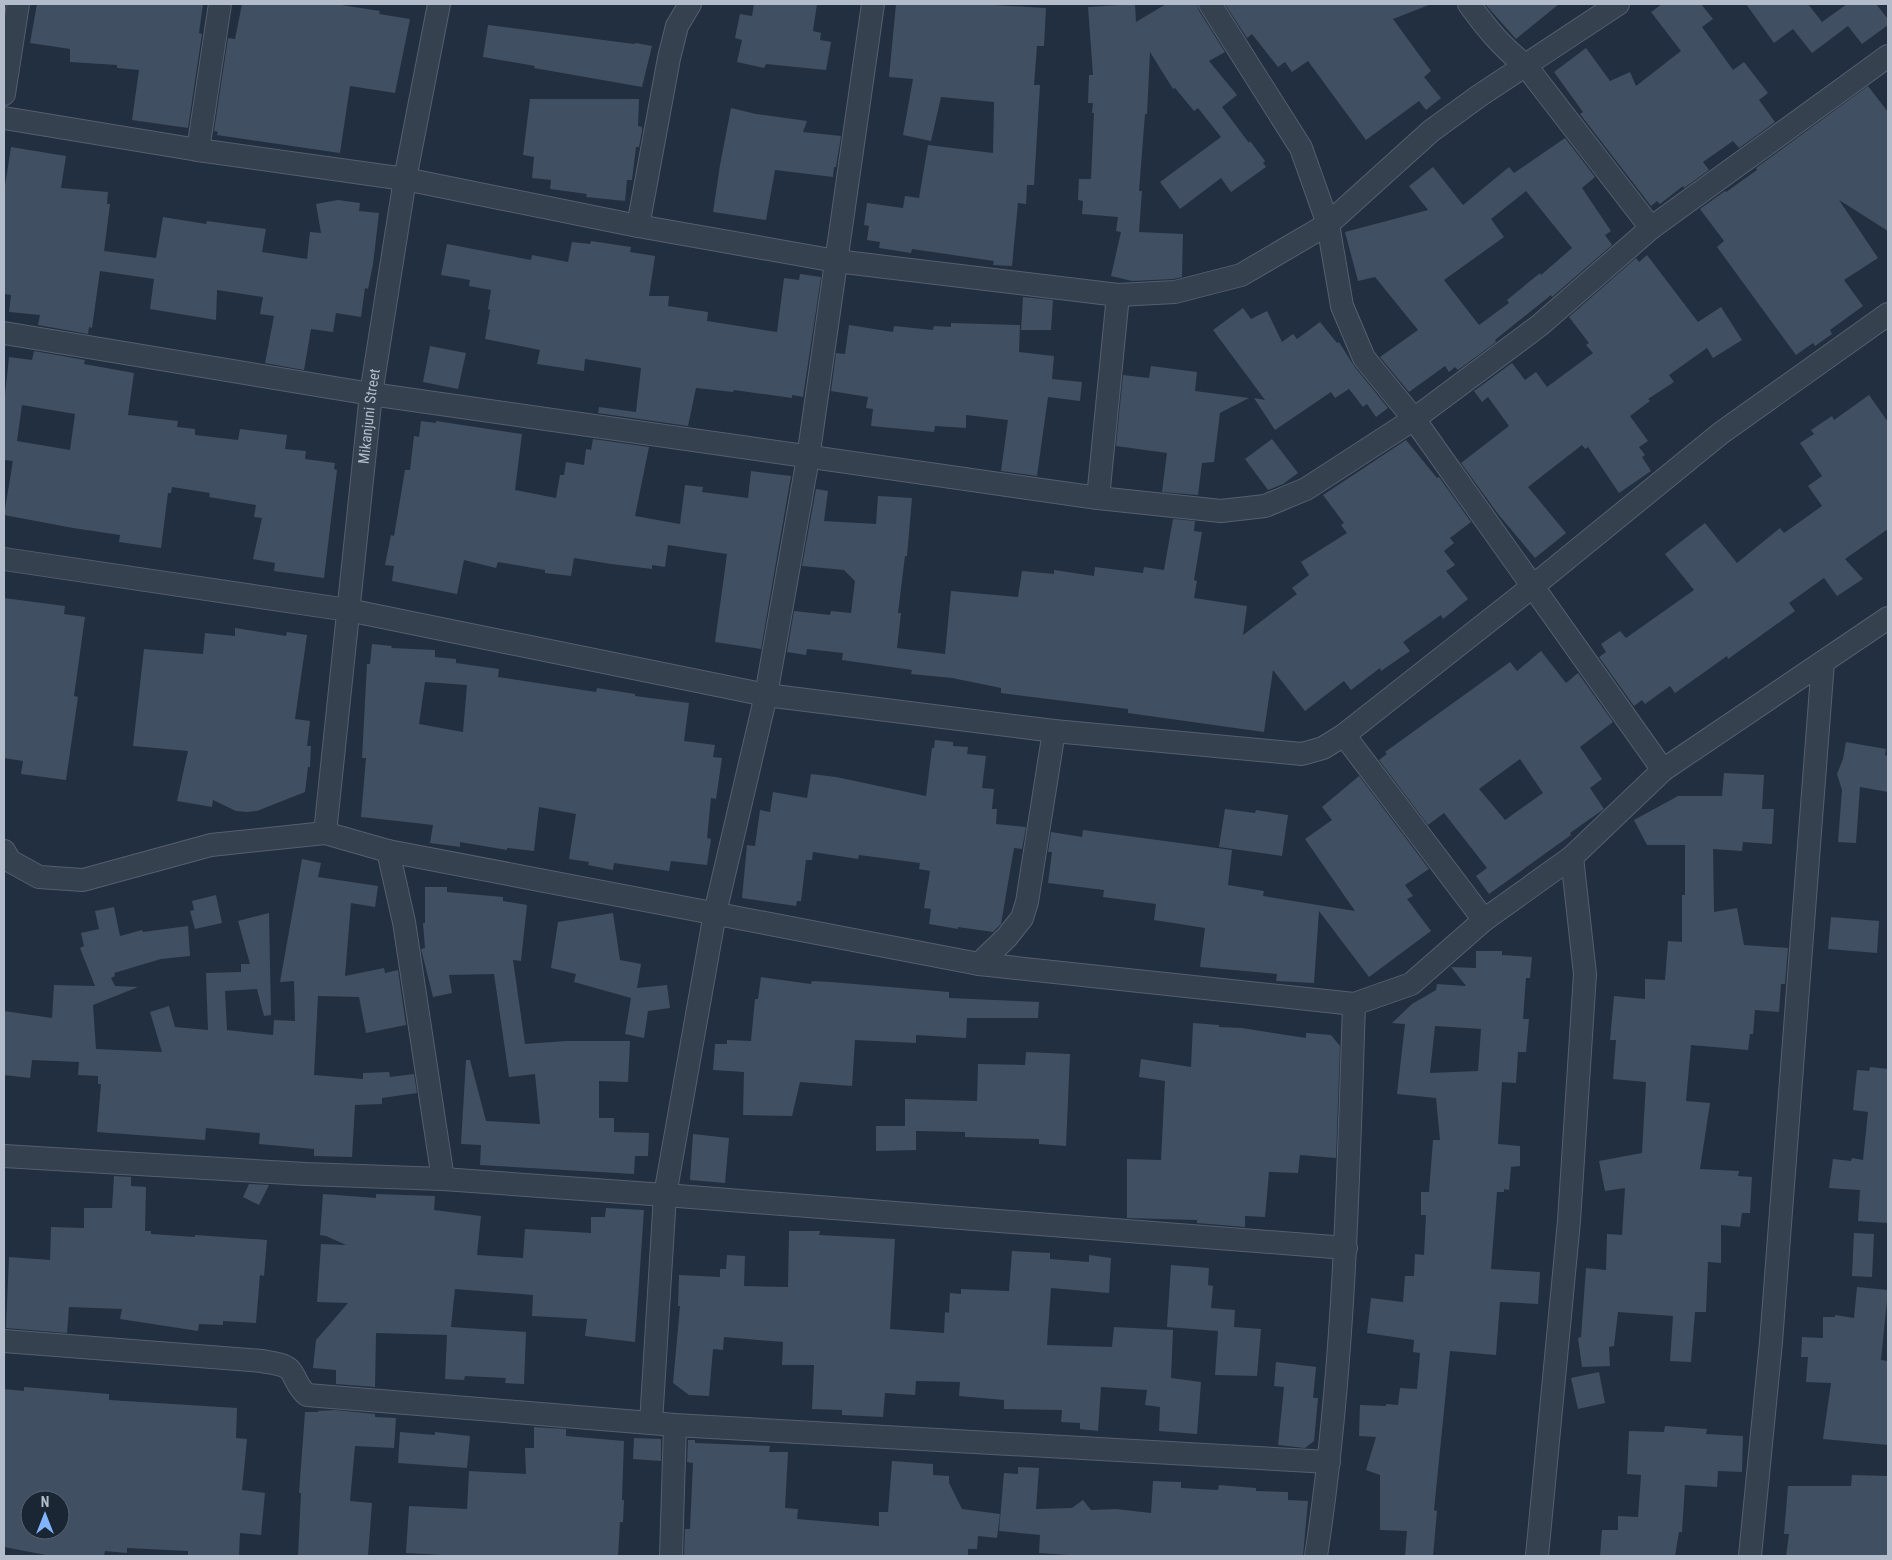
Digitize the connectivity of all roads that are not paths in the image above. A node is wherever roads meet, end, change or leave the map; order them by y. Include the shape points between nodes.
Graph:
1 (18, 4) edge
2 (220, 4) edge
3 (439, 4) edge
4 (690, 4) edge
5 (873, 4) edge
6 (1210, 4) edge
7 (1469, 4) edge
8 (1618, 4) edge
9 (1888, 56) edge
10 (1526, 66) junction
11 (4, 94) edge
12 (4, 118) edge
13 (198, 150) junction
14 (404, 179) junction
15 (1328, 224) junction
16 (638, 226) junction
17 (1650, 228) junction
18 (836, 261) junction
19 (1118, 295) junction
20 (1888, 314) edge
21 (4, 333) edge
22 (371, 394) junction
23 (1414, 419) junction
24 (808, 458) junction
25 (1098, 498) junction
26 (4, 559) edge
27 (1532, 587) junction
28 (348, 610) junction
29 (1888, 618) edge
30 (1823, 662) junction
31 (766, 695) junction
32 (1054, 731) junction
33 (1344, 735) junction
34 (1663, 770) junction
35 (325, 833) junction
36 (4, 851) edge
37 (388, 851) junction
38 (1572, 857) junction
39 (715, 912) junction
40 (1484, 920) junction
41 (979, 964) junction
42 (1354, 1004) junction
43 (4, 1156) edge
44 (443, 1179) junction
45 (665, 1195) junction
46 (1346, 1248) junction
47 (4, 1341) edge
48 (650, 1423) junction
49 (674, 1425) junction
50 (1329, 1462) junction
51 (671, 1556) edge
52 (1316, 1556) edge
53 (1537, 1556) edge
54 (1750, 1556) edge

1 - 11 street
2 - 13 street
3 - 14 street, Mikanjuni Street
4 - 16 street via 677,26 669,58
5 - 18 street
6 - 15 street via 1301,148
7 - 10 street via 1488,31
8 - 10 street
9 - 17 street
10 - 15 street via 1431,131
10 - 17 street
12 - 13 street
13 - 14 street
14 - 16 street
14 - 22 street, Mikanjuni Street
15 - 19 street via 1242,275 1175,292
15 - 23 street via 1342,306 1364,358
16 - 18 street
17 - 23 street via 1540,325
18 - 19 street
18 - 24 street
19 - 25 street
20 - 27 street via 1721,433
21 - 22 street
22 - 24 street
22 - 28 street, Mikanjuni Street
23 - 25 street via 1306,489 1265,506 1222,511
23 - 27 street
24 - 25 street
24 - 31 street
26 - 28 street
27 - 33 street
27 - 34 street
28 - 31 street
28 - 35 street, Mikanjuni Street
29 - 30 street
30 - 34 street
30 - 54 street via 1771,1342
31 - 32 street
31 - 39 street
32 - 33 street via 1302,754 1323,748
32 - 41 street via 1022,918
33 - 40 street
34 - 38 street
35 - 36 street via 211,845 83,880 39,877 10,861
35 - 37 street
37 - 39 street
37 - 44 street via 404,922
38 - 40 street
38 - 53 street via 1585,974 1569,1221
39 - 41 street
39 - 45 street
40 - 42 street via 1411,984
41 - 42 street
42 - 46 street
43 - 44 street
44 - 45 street
45 - 46 street
45 - 48 street
46 - 50 street
47 - 48 street via 262,1361 283,1365 290,1370 307,1395
48 - 49 street
49 - 50 street
49 - 51 street
50 - 52 street

